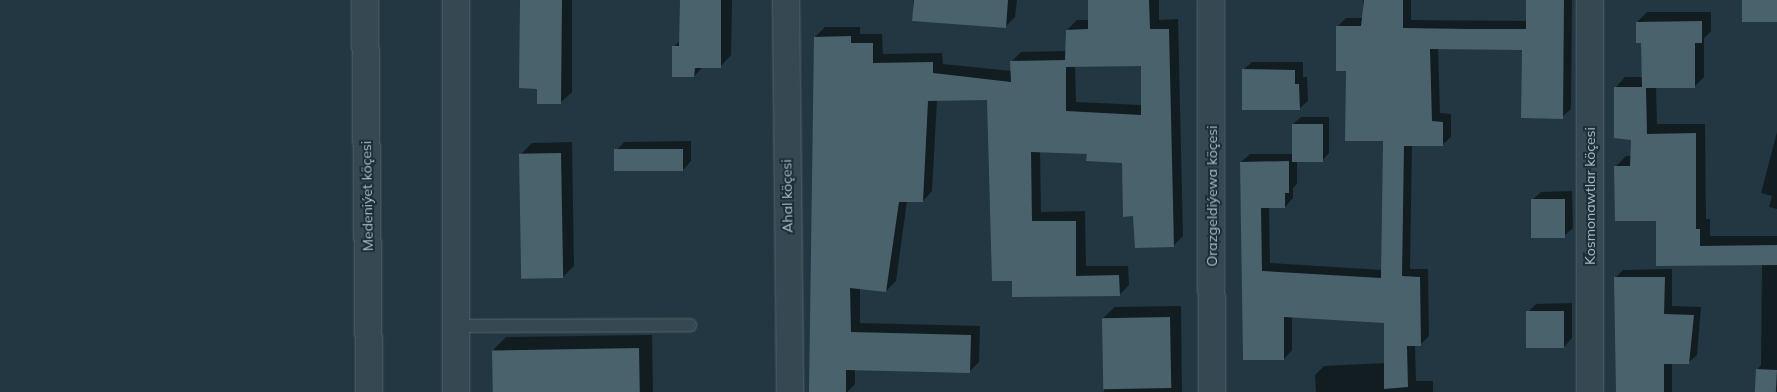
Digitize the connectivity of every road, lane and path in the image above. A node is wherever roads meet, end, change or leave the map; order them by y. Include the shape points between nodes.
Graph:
1 (365, 0) edge
2 (456, 0) edge
3 (786, 0) edge
4 (1211, 0) edge
5 (1590, 0) edge
6 (690, 325) dead end
7 (456, 326) junction
8 (369, 392) edge
9 (456, 392) edge
10 (790, 392) edge
11 (1212, 392) edge
12 (1590, 392) edge

1 - 8 street, Medeniýet köçesi
2 - 7 street
3 - 10 street, Ahal köçesi
4 - 11 street, Orazgeldiýewa köçesi
5 - 12 street, Kosmonawtlar köçesi
6 - 7 lane
7 - 9 street

